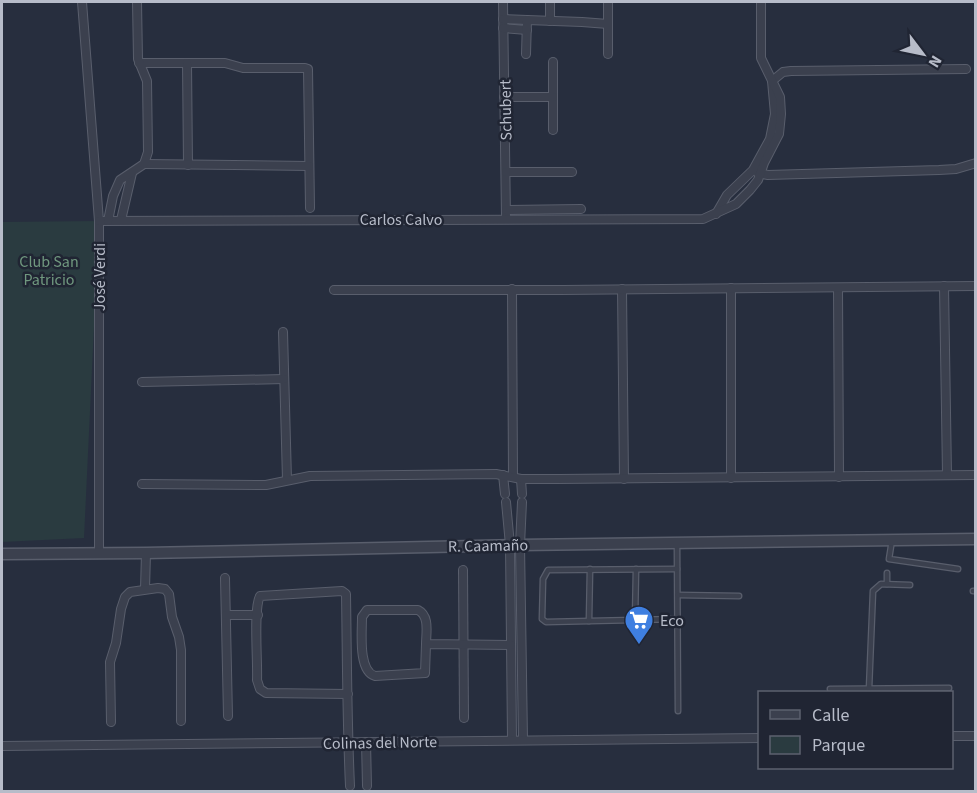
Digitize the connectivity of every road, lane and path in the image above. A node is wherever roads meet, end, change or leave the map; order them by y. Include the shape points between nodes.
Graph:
1 (82, 2) edge
2 (137, 2) edge
3 (503, 2) edge
4 (550, 2) edge
5 (608, 2) edge
6 (761, 2) edge
7 (550, 21) junction
8 (503, 23) junction
9 (608, 24) junction
10 (527, 25) junction
11 (526, 54) dead end
12 (608, 54) dead end
13 (553, 62) dead end
14 (139, 63) junction
15 (187, 63) junction
16 (966, 69) dead end
17 (772, 81) junction
18 (504, 97) junction
19 (553, 97) junction
20 (553, 130) dead end
21 (975, 163) edge
22 (144, 164) junction
23 (188, 165) junction
24 (309, 166) junction
25 (506, 172) junction
26 (572, 172) dead end
27 (757, 172) junction
28 (132, 173) junction
29 (310, 208) dead end
30 (581, 209) dead end
31 (506, 214) junction
32 (121, 220) junction
33 (104, 221) junction
34 (944, 286) junction
35 (975, 286) edge
36 (731, 288) junction
37 (838, 288) junction
38 (512, 289) junction
39 (334, 290) dead end
40 (622, 290) junction
41 (283, 332) dead end
42 (284, 379) junction
43 (142, 382) dead end
44 (503, 475) junction
45 (975, 475) edge
46 (947, 476) junction
47 (839, 477) junction
48 (517, 478) junction
49 (731, 478) junction
50 (624, 479) junction
51 (287, 480) junction
52 (142, 484) dead end
53 (975, 539) edge
54 (892, 540) junction
55 (677, 543) junction
56 (515, 545) junction
57 (99, 552) junction
58 (146, 553) junction
59 (2, 554) edge
60 (590, 569) junction
61 (636, 569) junction
62 (677, 569) junction
63 (958, 569) dead end
64 (463, 570) dead end
65 (887, 573) dead end
66 (225, 578) dead end
67 (887, 584) junction
68 (910, 585) dead end
69 (145, 589) junction
70 (678, 595) junction
71 (738, 596) dead end
72 (226, 615) junction
73 (258, 615) junction
74 (678, 619) junction
75 (635, 620) junction
76 (589, 621) junction
77 (426, 644) junction
78 (462, 645) junction
79 (511, 645) junction
80 (949, 688) dead end
81 (830, 689) dead end
82 (869, 689) junction
83 (348, 694) junction
84 (678, 711) dead end
85 (228, 716) dead end
86 (464, 718) dead end
87 (181, 721) dead end
88 (111, 722) dead end
89 (953, 736) edge
90 (975, 736) edge
91 (758, 738) edge
92 (513, 740) junction
93 (523, 740) junction
94 (348, 742) junction
95 (366, 742) junction
96 (2, 746) edge
97 (350, 786) dead end
98 (367, 786) dead end

1 - 33 street, José Verdi
2 - 14 street
3 - 8 street, Schubert
4 - 7 street
5 - 9 street
6 - 17 street via 761,58
7 - 9 street
7 - 10 street
8 - 10 street
8 - 18 street, Schubert
9 - 12 street
10 - 11 street
13 - 19 street
14 - 15 street
14 - 22 street via 147,81 148,152
15 - 23 street
15 - 24 street via 225,63 243,69 308,69
16 - 17 street via 791,70
17 - 27 street via 780,97 781,124 776,141
18 - 19 street
18 - 25 street, Schubert
19 - 20 street
21 - 27 street via 939,170
22 - 23 street
22 - 28 street
23 - 24 street
24 - 29 street
25 - 26 street
25 - 31 street, Schubert
27 - 31 street, Carlos Calvo via 750,190 736,204 703,219
28 - 32 street
28 - 33 street via 120,180
30 - 31 street
31 - 32 street, Carlos Calvo
32 - 33 street, Carlos Calvo
33 - 57 street, José Verdi
34 - 35 street
34 - 37 street
34 - 46 street
36 - 37 street
36 - 40 street
36 - 49 street
37 - 47 street
38 - 39 street
38 - 40 street
38 - 48 street
40 - 50 street
41 - 42 street
42 - 43 street
42 - 51 street
44 - 48 street
44 - 51 street via 310,476
44 - 56 street
45 - 46 street
46 - 47 street
47 - 49 street
48 - 50 street
48 - 56 street via 522,498
49 - 50 street
51 - 52 street via 266,485
53 - 54 street, R. Caamaño
54 - 55 street, R. Caamaño
54 - 63 lane via 889,561
55 - 56 street, R. Caamaño
55 - 62 lane
56 - 58 street, R. Caamaño
56 - 79 street
56 - 93 street
57 - 58 street, R. Caamaño
57 - 59 street, R. Caamaño
58 - 69 street
60 - 61 lane
60 - 76 lane
60 - 76 lane via 553,568 543,579 543,621
61 - 62 lane
61 - 75 lane
62 - 70 lane
64 - 78 street
65 - 67 lane
66 - 72 street
67 - 68 lane
67 - 82 lane via 873,591
69 - 87 street via 165,590 169,594 181,650
69 - 88 street via 130,592 121,609 110,662
70 - 71 lane
70 - 74 lane
72 - 73 street
72 - 85 street
73 - 83 street via 257,680 262,691
73 - 83 street via 258,600 263,595 342,591
74 - 75 lane
74 - 84 lane
75 - 76 lane
77 - 77 street via 426,616 418,609 363,613 363,656 369,675 425,673
77 - 78 street
78 - 79 street
78 - 86 street
79 - 92 street
80 - 82 lane
81 - 82 lane
83 - 94 street
89 - 90 street
91 - 93 street, Colinas del Norte
92 - 93 street, Colinas del Norte
92 - 95 street, Colinas del Norte
94 - 95 street, Colinas del Norte
94 - 96 street, Colinas del Norte
94 - 97 street
95 - 98 street

